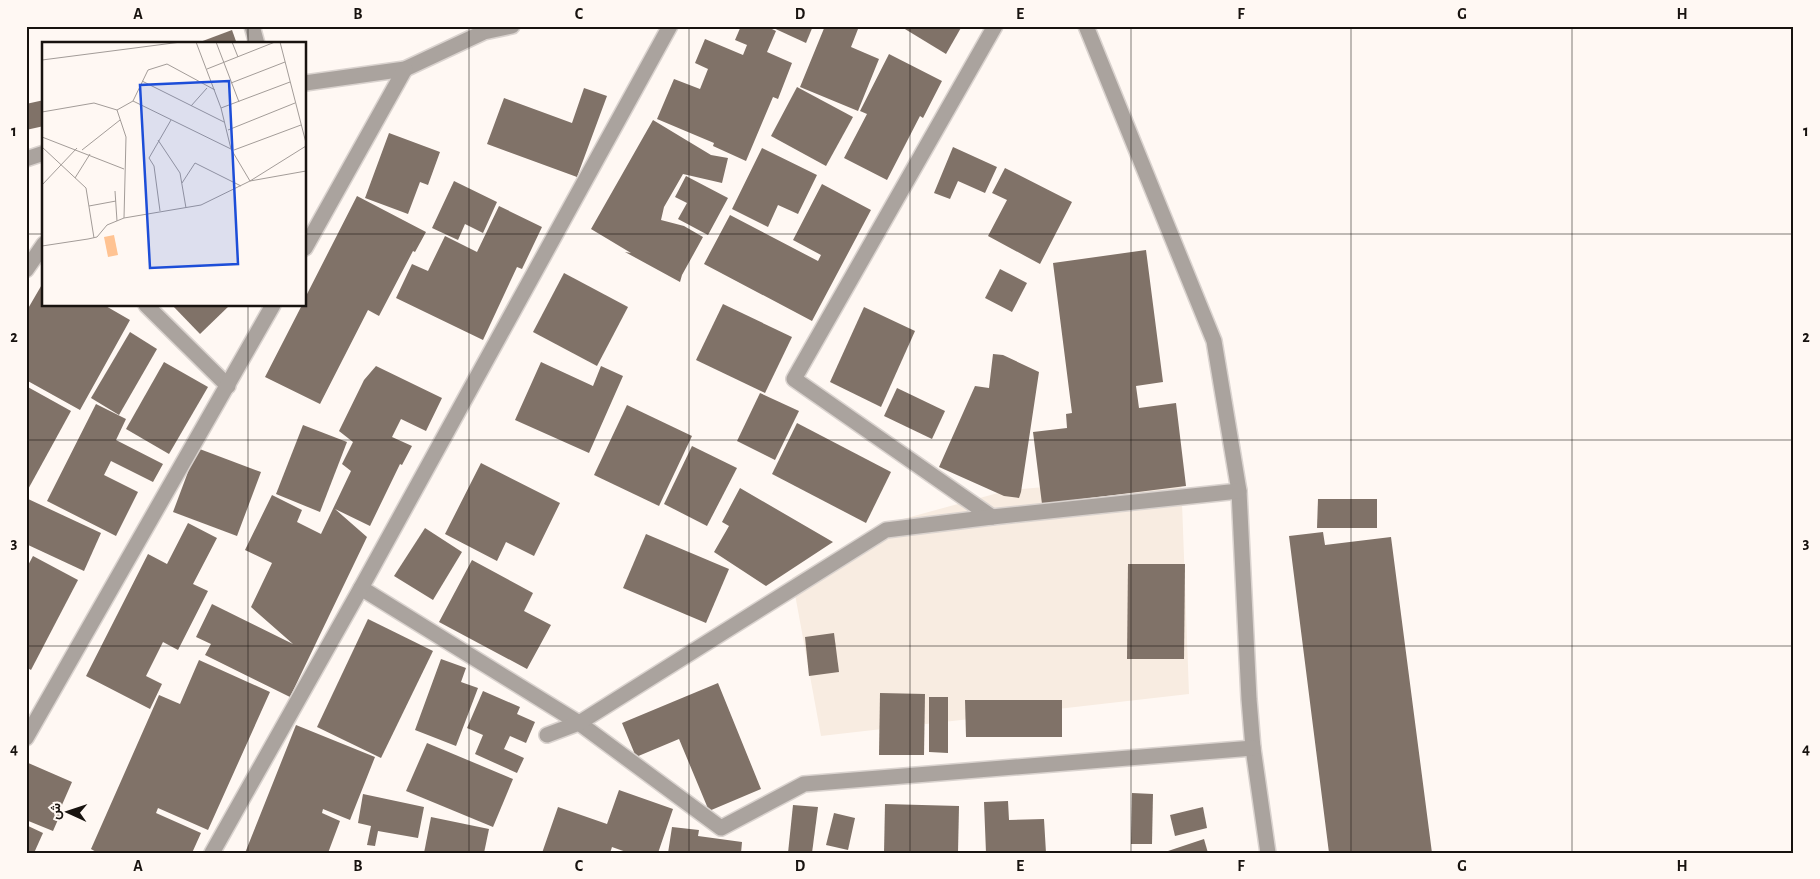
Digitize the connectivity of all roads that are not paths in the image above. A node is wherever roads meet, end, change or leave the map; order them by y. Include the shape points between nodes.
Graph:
1 (252, 26) edge
2 (512, 26) edge
3 (670, 26) edge
4 (995, 26) edge
5 (1086, 26) edge
6 (483, 29) edge
7 (256, 42) edge
8 (405, 69) junction
9 (306, 83) edge
10 (42, 154) edge
11 (26, 159) edge
12 (306, 246) edge
13 (42, 247) edge
14 (26, 270) edge
15 (147, 306) edge
16 (272, 306) edge
17 (228, 386) junction
18 (1239, 491) junction
19 (992, 517) junction
20 (361, 588) junction
21 (578, 723) junction
22 (547, 735) dead end
23 (26, 738) edge
24 (1254, 748) junction
25 (212, 853) edge
26 (1268, 853) edge

1 - 7 street
2 - 6 street
3 - 20 street
4 - 19 street via 794,379
5 - 18 street via 1214,341
6 - 8 street
8 - 9 street
8 - 12 street
10 - 11 street
13 - 14 street
15 - 17 street
16 - 17 street
17 - 23 street
18 - 19 street
18 - 24 street
19 - 21 street via 886,530
20 - 21 street
20 - 25 street
21 - 22 street
21 - 24 street via 721,828 804,784
24 - 26 street

